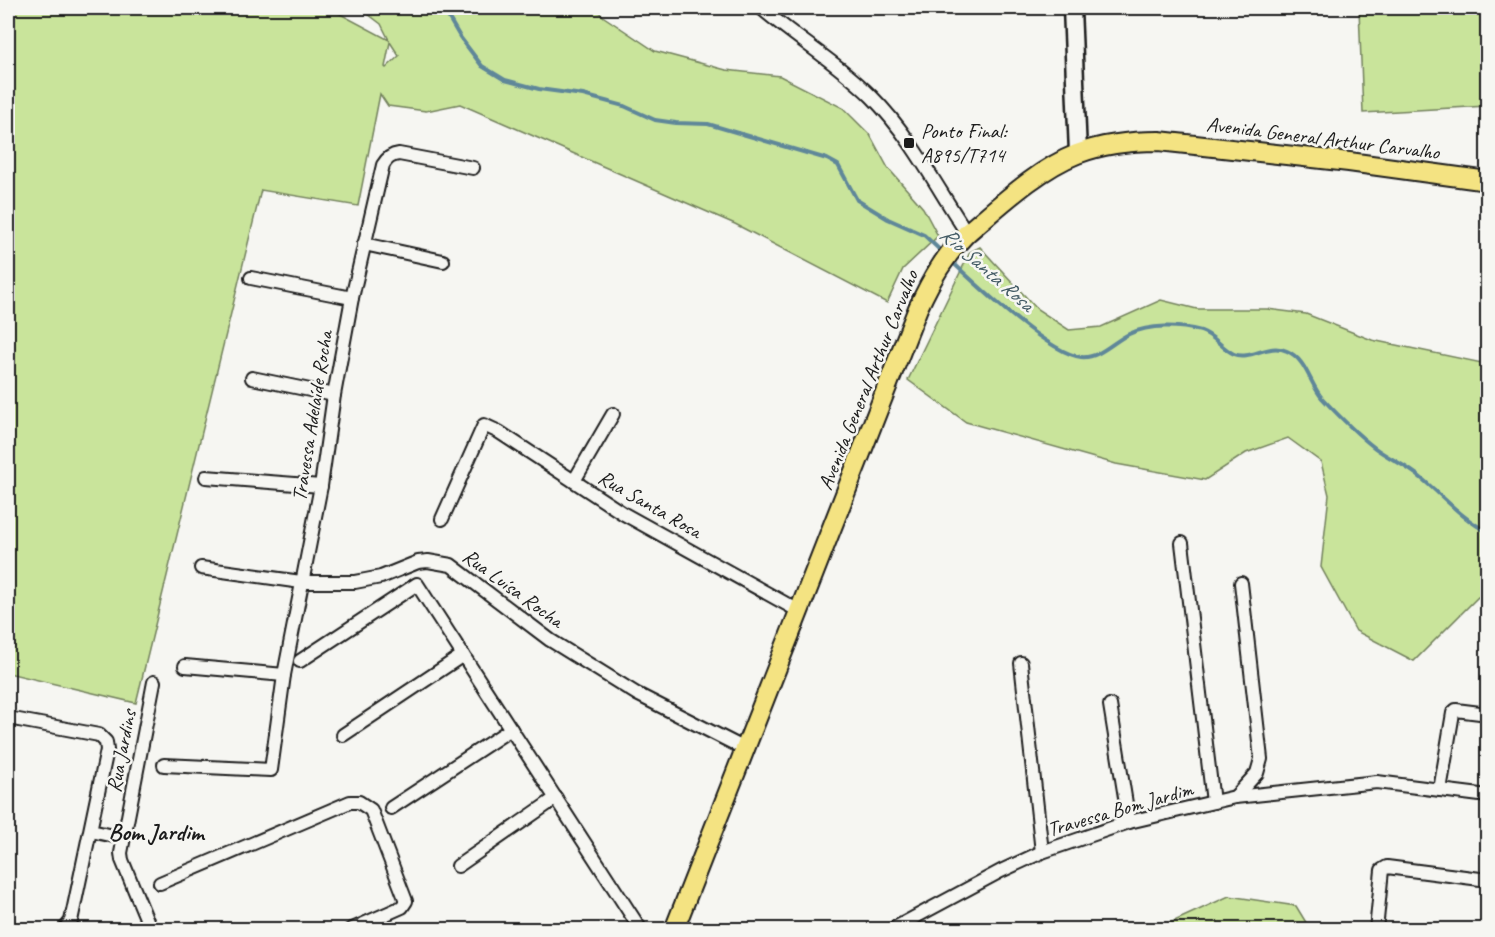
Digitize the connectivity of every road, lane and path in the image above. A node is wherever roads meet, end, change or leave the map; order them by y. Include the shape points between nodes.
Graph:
1 (761, 8) edge
2 (1072, 8) edge
3 (1078, 153) junction
4 (473, 168) dead end
5 (1488, 181) edge
6 (962, 239) junction
7 (364, 244) junction
8 (443, 261) dead end
9 (251, 279) dead end
10 (352, 298) junction
11 (252, 378) dead end
12 (334, 395) junction
13 (613, 414) dead end
14 (206, 477) dead end
15 (574, 481) junction
16 (321, 486) junction
17 (442, 519) dead end
18 (1182, 543) dead end
19 (201, 568) dead end
20 (301, 582) junction
21 (1241, 583) dead end
22 (799, 610) junction
23 (463, 655) junction
24 (300, 661) dead end
25 (1021, 663) dead end
26 (184, 666) dead end
27 (284, 675) junction
28 (154, 682) dead end
29 (1110, 705) dead end
30 (1488, 714) edge
31 (8, 718) edge
32 (511, 729) junction
33 (343, 735) dead end
34 (745, 749) junction
35 (164, 765) dead end
36 (1440, 790) junction
37 (1488, 796) edge
38 (1235, 797) junction
39 (556, 798) junction
40 (1213, 802) junction
41 (391, 808) dead end
42 (1129, 822) junction
43 (91, 831) junction
44 (123, 838) junction
45 (1042, 852) junction
46 (458, 866) dead end
47 (1488, 880) edge
48 (160, 883) dead end
49 (8, 927) edge
50 (20, 930) edge
51 (64, 930) edge
52 (152, 930) edge
53 (350, 930) edge
54 (641, 930) edge
55 (674, 930) edge
56 (891, 930) edge
57 (1376, 930) edge

1 - 6 street via 874,98 909,142
2 - 3 street
3 - 5 main road, Avenida General Arthur Carvalho via 1133,141 1159,141
3 - 6 main road, Avenida General Arthur Carvalho via 1049,168
4 - 7 street, Travessa Adelaíde Rocha via 407,155 387,158
6 - 22 main road, Avenida General Arthur Carvalho via 935,273 910,328
7 - 8 street
7 - 10 street, Travessa Adelaíde Rocha
9 - 10 street
10 - 12 street, Travessa Adelaíde Rocha
11 - 12 street
12 - 16 street, Travessa Adelaíde Rocha
13 - 15 street
14 - 16 street
15 - 17 street, Rua Santa Rosa via 484,425
15 - 22 street, Rua Santa Rosa via 624,514
16 - 20 street, Travessa Adelaíde Rocha
18 - 40 street
19 - 20 street, Rua Luísa Rocha
20 - 27 street, Travessa Adelaíde Rocha
20 - 34 street, Rua Luísa Rocha via 370,580 418,562 451,565 550,640 637,694
21 - 38 street via 1261,759 1257,773
22 - 34 main road, Avenida General Arthur Carvalho
23 - 24 street via 417,584
23 - 32 street
23 - 33 street
25 - 45 street
26 - 27 street
27 - 35 street, Travessa Adelaíde Rocha via 271,770
28 - 44 street, Rua Jardins
29 - 42 street
30 - 36 street via 1456,710 1453,713
31 - 43 street via 99,735 106,742
32 - 39 street
32 - 41 street
34 - 55 main road, Avenida General Arthur Carvalho
36 - 37 street, Travessa Bom Jardim
36 - 38 street, Travessa Bom Jardim via 1377,782
38 - 40 street, Travessa Bom Jardim
39 - 46 street
39 - 54 street
40 - 42 street, Travessa Bom Jardim
42 - 45 street, Travessa Bom Jardim
43 - 44 street
43 - 51 street via 71,921
44 - 52 street, Rua Jardins via 122,860
45 - 56 street, Travessa Bom Jardim
47 - 57 street via 1387,867 1382,870
48 - 53 street via 350,802 359,802 371,810 406,901 402,908
49 - 50 street

